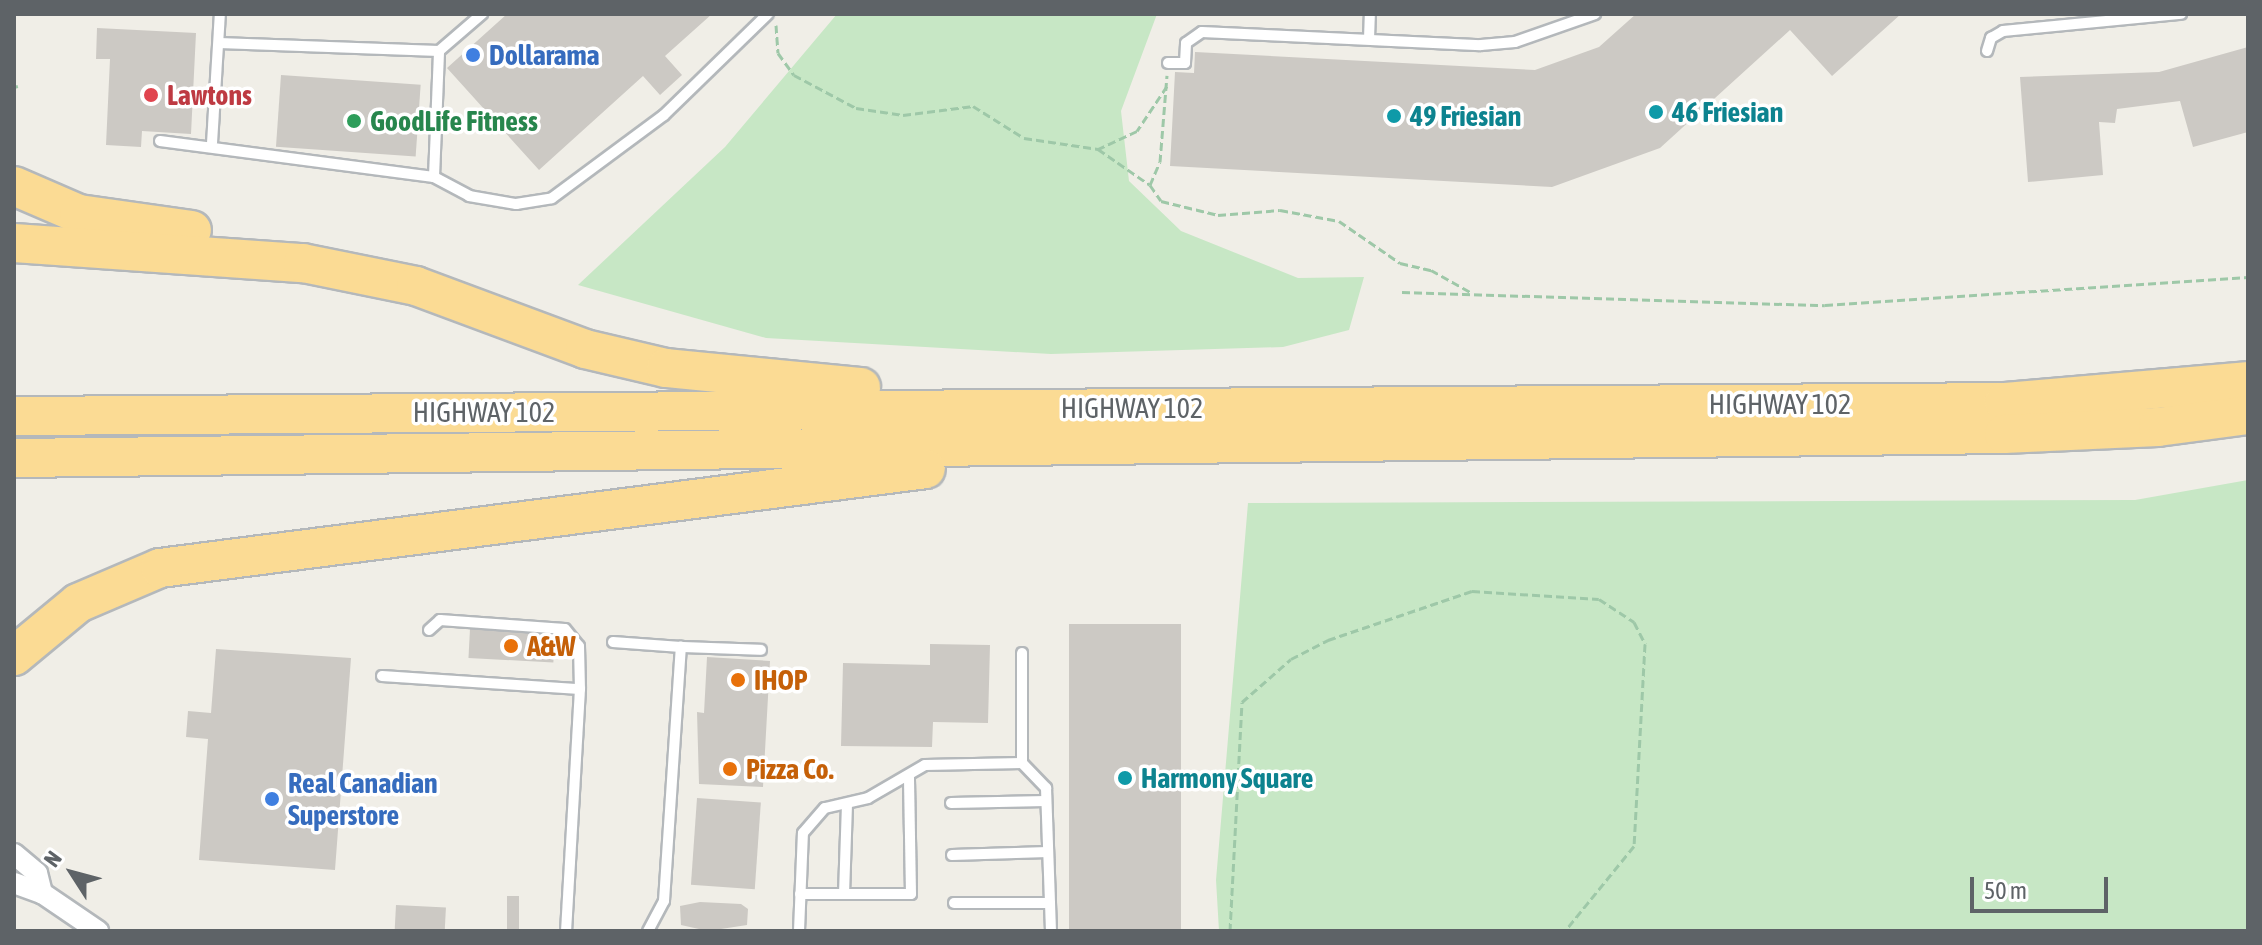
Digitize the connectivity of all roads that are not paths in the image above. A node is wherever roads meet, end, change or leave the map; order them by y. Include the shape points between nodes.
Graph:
1 (220, 14) edge
2 (482, 14) edge
3 (768, 14) edge
4 (1370, 14) edge
5 (1595, 14) edge
6 (2181, 14) edge
7 (1369, 39) junction
8 (219, 43) junction
9 (439, 51) junction
10 (1987, 51) dead end
11 (1168, 63) road end
12 (160, 141) dead end
13 (212, 143) junction
14 (434, 177) junction
15 (14, 186) edge
16 (14, 243) edge
17 (416, 286) junction
18 (2248, 381) edge
19 (1110, 408) junction
20 (2248, 415) edge
21 (14, 416) edge
22 (1109, 446) junction
23 (14, 458) edge
24 (429, 630) dead end
25 (613, 642) dead end
26 (681, 647) junction
27 (761, 650) dead end
28 (1022, 653) dead end
29 (14, 656) edge
30 (382, 676) dead end
31 (580, 689) junction
32 (1022, 763) junction
33 (909, 775) junction
34 (1046, 801) junction
35 (951, 803) dead end
36 (847, 804) junction
37 (1048, 852) junction
38 (14, 854) edge
39 (952, 855) dead end
40 (14, 883) edge
41 (42, 893) junction
42 (800, 894) junction
43 (844, 894) junction
44 (954, 903) dead end
45 (1050, 903) junction
46 (98, 931) edge
47 (566, 931) edge
48 (648, 931) edge
49 (799, 931) edge
50 (1051, 931) edge

1 - 8 lane
2 - 9 lane
3 - 14 lane via 664,115 552,198 516,204 469,196
4 - 7 lane
5 - 7 lane via 1515,42
6 - 10 lane via 2003,31 1991,38
7 - 11 lane via 1202,32 1186,43 1185,63
8 - 9 lane
8 - 13 lane
9 - 14 lane
12 - 13 lane
13 - 14 lane via 256,156
15 - 17 highway via 100,219 328,251 407,274
16 - 17 highway via 240,255
17 - 19 highway via 585,349 666,368
18 - 19 highway, HIGHWAY 102 via 2004,402
19 - 21 highway, HIGHWAY 102
20 - 22 highway, HIGHWAY 102 via 2158,427 2004,434
22 - 23 highway, HIGHWAY 102
22 - 29 highway via 175,565 78,603
24 - 31 lane via 440,620 565,629 579,646
25 - 26 lane
26 - 27 lane
26 - 48 lane via 664,901
28 - 32 lane
30 - 31 lane
31 - 47 lane
32 - 33 lane via 925,765
32 - 34 lane via 1038,775
33 - 36 lane
33 - 43 lane via 911,894
34 - 35 lane
34 - 37 lane
36 - 42 lane via 825,808 803,833
36 - 43 lane
37 - 39 lane
37 - 45 lane
38 - 41 street via 37,873
40 - 41 street
41 - 46 street
42 - 43 lane
42 - 49 lane
44 - 45 lane
45 - 50 lane

